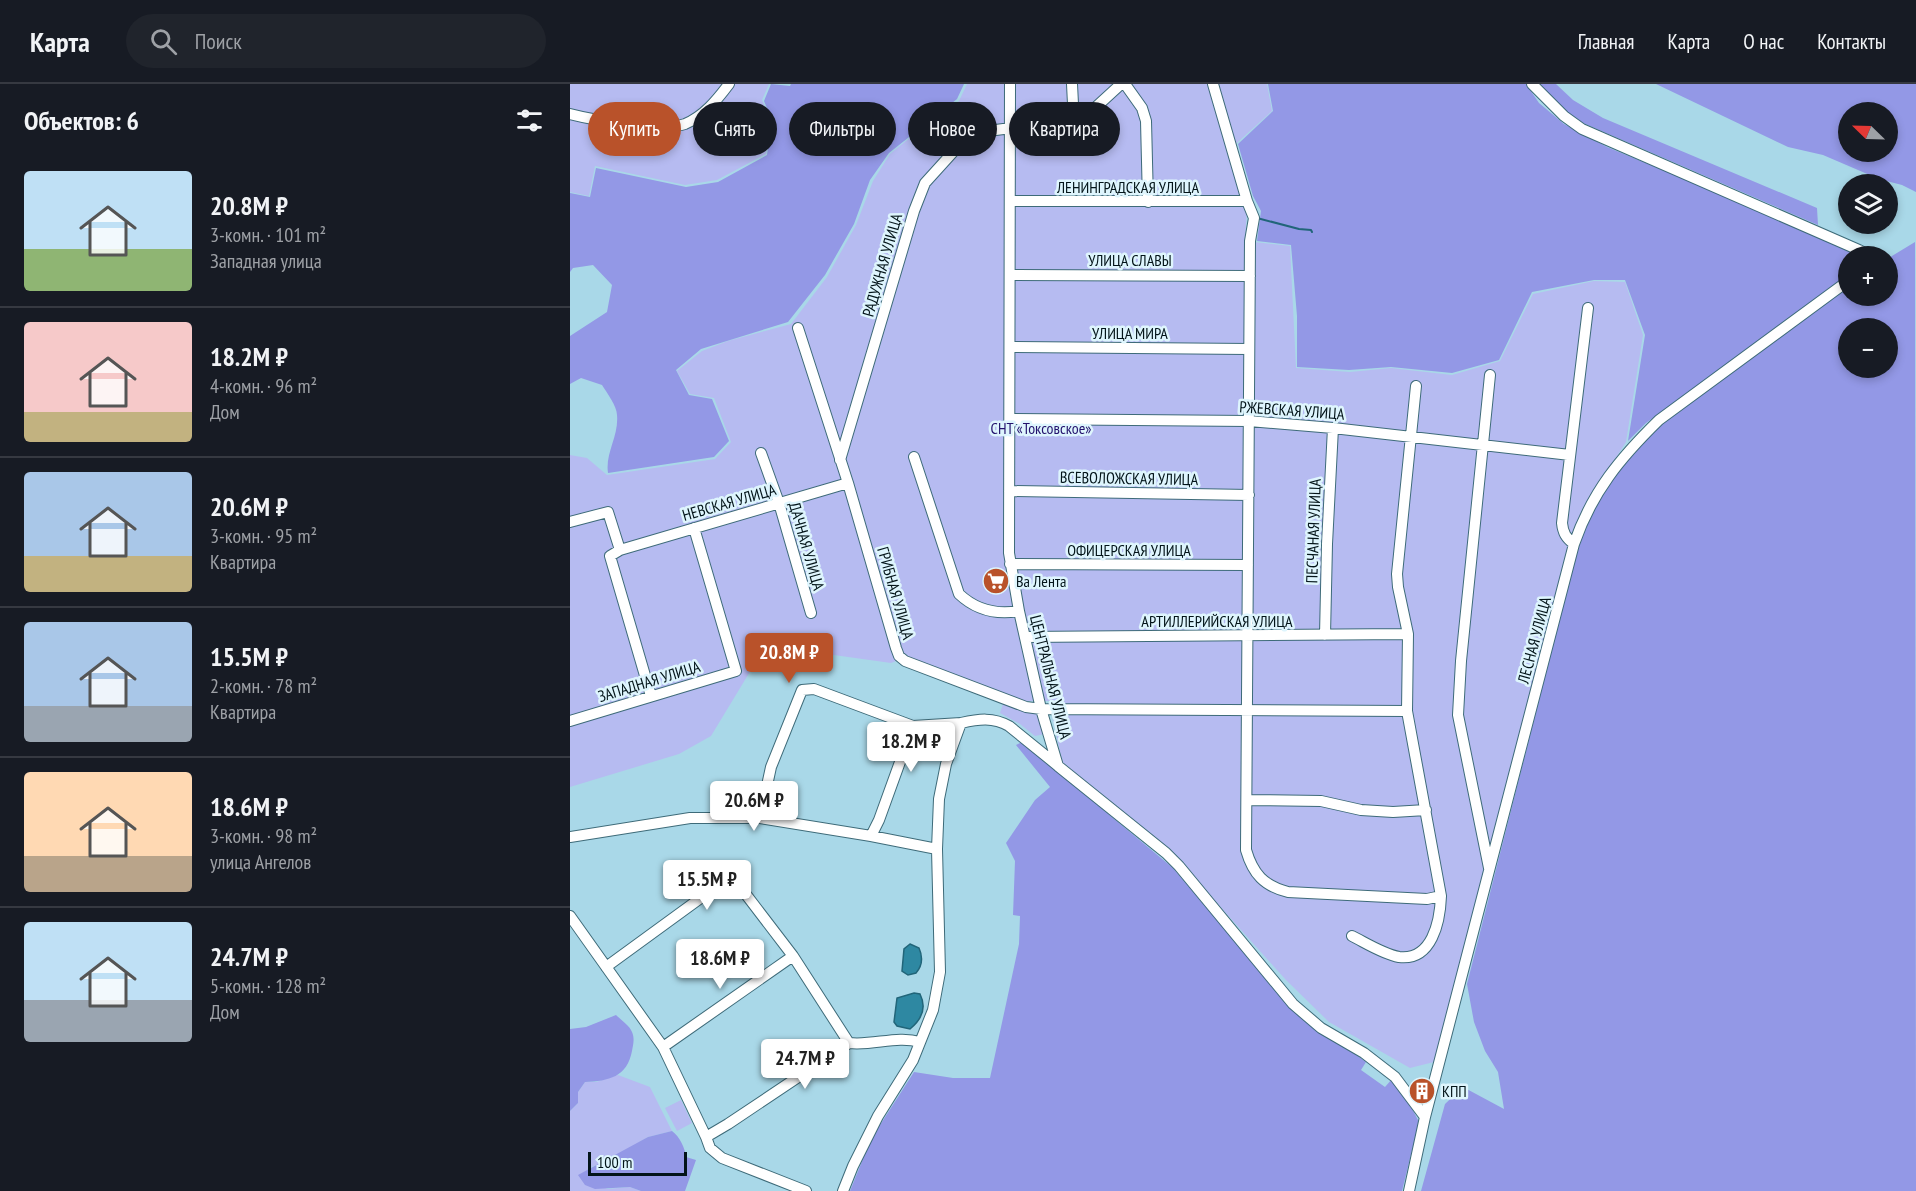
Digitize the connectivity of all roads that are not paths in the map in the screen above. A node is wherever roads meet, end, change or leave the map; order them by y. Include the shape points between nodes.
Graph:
1 (729, 84) edge
2 (1010, 84) edge
3 (1072, 84) edge
4 (1121, 84) edge
5 (1125, 84) edge
6 (1213, 84) edge
7 (1532, 84) edge
8 (1010, 102) edge
9 (1073, 102) edge
10 (1101, 102) edge
11 (570, 114) edge
12 (1009, 128) edge
13 (1011, 156) edge
14 (1010, 201) junction
15 (1247, 201) junction
16 (1148, 202) junction
17 (1850, 246) edge
18 (1010, 275) junction
19 (1250, 276) junction
20 (1838, 288) edge
21 (1588, 308) dead end
22 (798, 328) dead end
23 (1010, 347) junction
24 (1249, 349) junction
25 (1490, 375) dead end
26 (1416, 386) dead end
27 (1010, 419) junction
28 (1249, 421) junction
29 (1332, 428) junction
30 (1411, 437) junction
31 (1483, 444) junction
32 (761, 453) dead end
33 (1570, 455) junction
34 (914, 457) dead end
35 (840, 460) junction
36 (848, 483) junction
37 (1009, 491) junction
38 (1249, 495) junction
39 (779, 503) junction
40 (570, 522) edge
41 (694, 528) junction
42 (1574, 544) junction
43 (620, 550) junction
44 (1010, 564) junction
45 (1248, 566) junction
46 (1019, 611) junction
47 (811, 613) dead end
48 (1408, 634) junction
49 (1325, 635) junction
50 (1248, 636) junction
51 (1025, 637) junction
52 (651, 696) junction
53 (1041, 709) junction
54 (1247, 710) junction
55 (1407, 711) junction
56 (570, 721) edge
57 (961, 723) junction
58 (913, 726) junction
59 (1058, 766) junction
60 (1247, 800) junction
61 (1426, 810) junction
62 (760, 818) junction
63 (870, 836) junction
64 (570, 837) edge
65 (936, 849) junction
66 (1489, 869) junction
67 (1441, 896) junction
68 (570, 916) edge
69 (1352, 936) dead end
70 (793, 956) junction
71 (606, 967) junction
72 (849, 1042) junction
73 (920, 1042) junction
74 (663, 1047) junction
75 (1425, 1117) junction
76 (706, 1137) junction
77 (806, 1191) edge
78 (843, 1191) edge
79 (1409, 1191) edge

1 - 11 street via 709,107 682,125
2 - 8 street, ЦЕНТРАЛЬНАЯ УЛИЦА
3 - 9 street
4 - 10 street
5 - 16 street via 1146,121
6 - 15 street
7 - 17 street via 1582,129
12 - 35 street, РАДУЖНАЯ УЛИЦА via 973,133 925,183
13 - 14 street, ЦЕНТРАЛЬНАЯ УЛИЦА
14 - 16 street, ЛЕНИНГРАДСКАЯ УЛИЦА
14 - 18 street, ЦЕНТРАЛЬНАЯ УЛИЦА
15 - 16 street, ЛЕНИНГРАДСКАЯ УЛИЦА
15 - 19 street via 1254,218
18 - 19 street, УЛИЦА СЛАВЫ
18 - 23 street, ЦЕНТРАЛЬНАЯ УЛИЦА
19 - 24 street
20 - 42 street, ЛЕСНАЯ УЛИЦА via 1653,426 1626,453 1596,494
21 - 33 street
22 - 35 street, ГРИБНАЯ УЛИЦА
23 - 24 street, УЛИЦА МИРА
23 - 27 street, ЦЕНТРАЛЬНАЯ УЛИЦА
24 - 28 street
25 - 31 street
26 - 30 street
27 - 28 street, РЖЕВСКАЯ УЛИЦА
27 - 37 street, ЦЕНТРАЛЬНАЯ УЛИЦА
28 - 29 street, РЖЕВСКАЯ УЛИЦА
28 - 38 street
29 - 30 street, РЖЕВСКАЯ УЛИЦА
29 - 49 street, ПЕСЧАНАЯ УЛИЦА
30 - 31 street, РЖЕВСКАЯ УЛИЦА
30 - 48 street via 1397,574
31 - 33 street, РЖЕВСКАЯ УЛИЦА
31 - 66 street via 1458,715
32 - 39 street, ДАЧНАЯ УЛИЦА
33 - 42 street via 1562,522 1563,532
34 - 46 street via 959,594 980,608
35 - 36 street, ГРИБНАЯ УЛИЦА
36 - 39 street, НЕВСКАЯ УЛИЦА
36 - 53 street, ГРИБНАЯ УЛИЦА via 899,656 905,662 1026,707
37 - 38 street, ВСЕВОЛОЖСКАЯ УЛИЦА
37 - 44 street, ЦЕНТРАЛЬНАЯ УЛИЦА
38 - 45 street
39 - 41 street, НЕВСКАЯ УЛИЦА
39 - 47 street, ДАЧНАЯ УЛИЦА
40 - 43 street via 608,512
41 - 43 street, НЕВСКАЯ УЛИЦА
41 - 52 street, ЗАПАДНАЯ УЛИЦА via 736,671
42 - 66 street, ЛЕСНАЯ УЛИЦА
43 - 52 street via 610,556
44 - 45 street, ОФИЦЕРСКАЯ УЛИЦА
44 - 46 street, ЦЕНТРАЛЬНАЯ УЛИЦА
45 - 50 street
46 - 51 street, ЦЕНТРАЛЬНАЯ УЛИЦА
48 - 49 street, АРТИЛЛЕРИЙСКАЯ УЛИЦА
48 - 55 street
49 - 50 street, АРТИЛЛЕРИЙСКАЯ УЛИЦА
50 - 51 street, АРТИЛЛЕРИЙСКАЯ УЛИЦА
50 - 54 street
51 - 53 street, ЦЕНТРАЛЬНАЯ УЛИЦА
52 - 56 street, ЗАПАДНАЯ УЛИЦА
53 - 54 street
53 - 59 street, ЦЕНТРАЛЬНАЯ УЛИЦА
54 - 55 street
54 - 60 street
55 - 61 street
57 - 58 street
57 - 59 street via 983,718 1002,721
57 - 65 street via 941,787
58 - 62 street via 814,689 802,690 771,767
58 - 63 street via 883,811
59 - 75 street, ЦЕНТРАЛЬНАЯ УЛИЦА via 1166,853 1293,1004 1321,1028 1395,1077
60 - 61 street via 1321,801 1361,810
60 - 67 street via 1246,850 1250,866 1274,888 1427,899
61 - 67 street
62 - 63 street
62 - 64 street via 690,818
63 - 65 street
65 - 73 street via 940,972 933,1010
66 - 75 street, ЛЕСНАЯ УЛИЦА
67 - 69 street via 1429,945 1420,954 1398,957
68 - 71 street
70 - 71 street via 738,884 728,880
70 - 72 street
70 - 74 street
71 - 74 street
72 - 73 street
72 - 76 street
73 - 78 street via 878,1116
74 - 76 street
75 - 79 street, ЛЕСНАЯ УЛИЦА
76 - 77 street via 710,1148 722,1158

